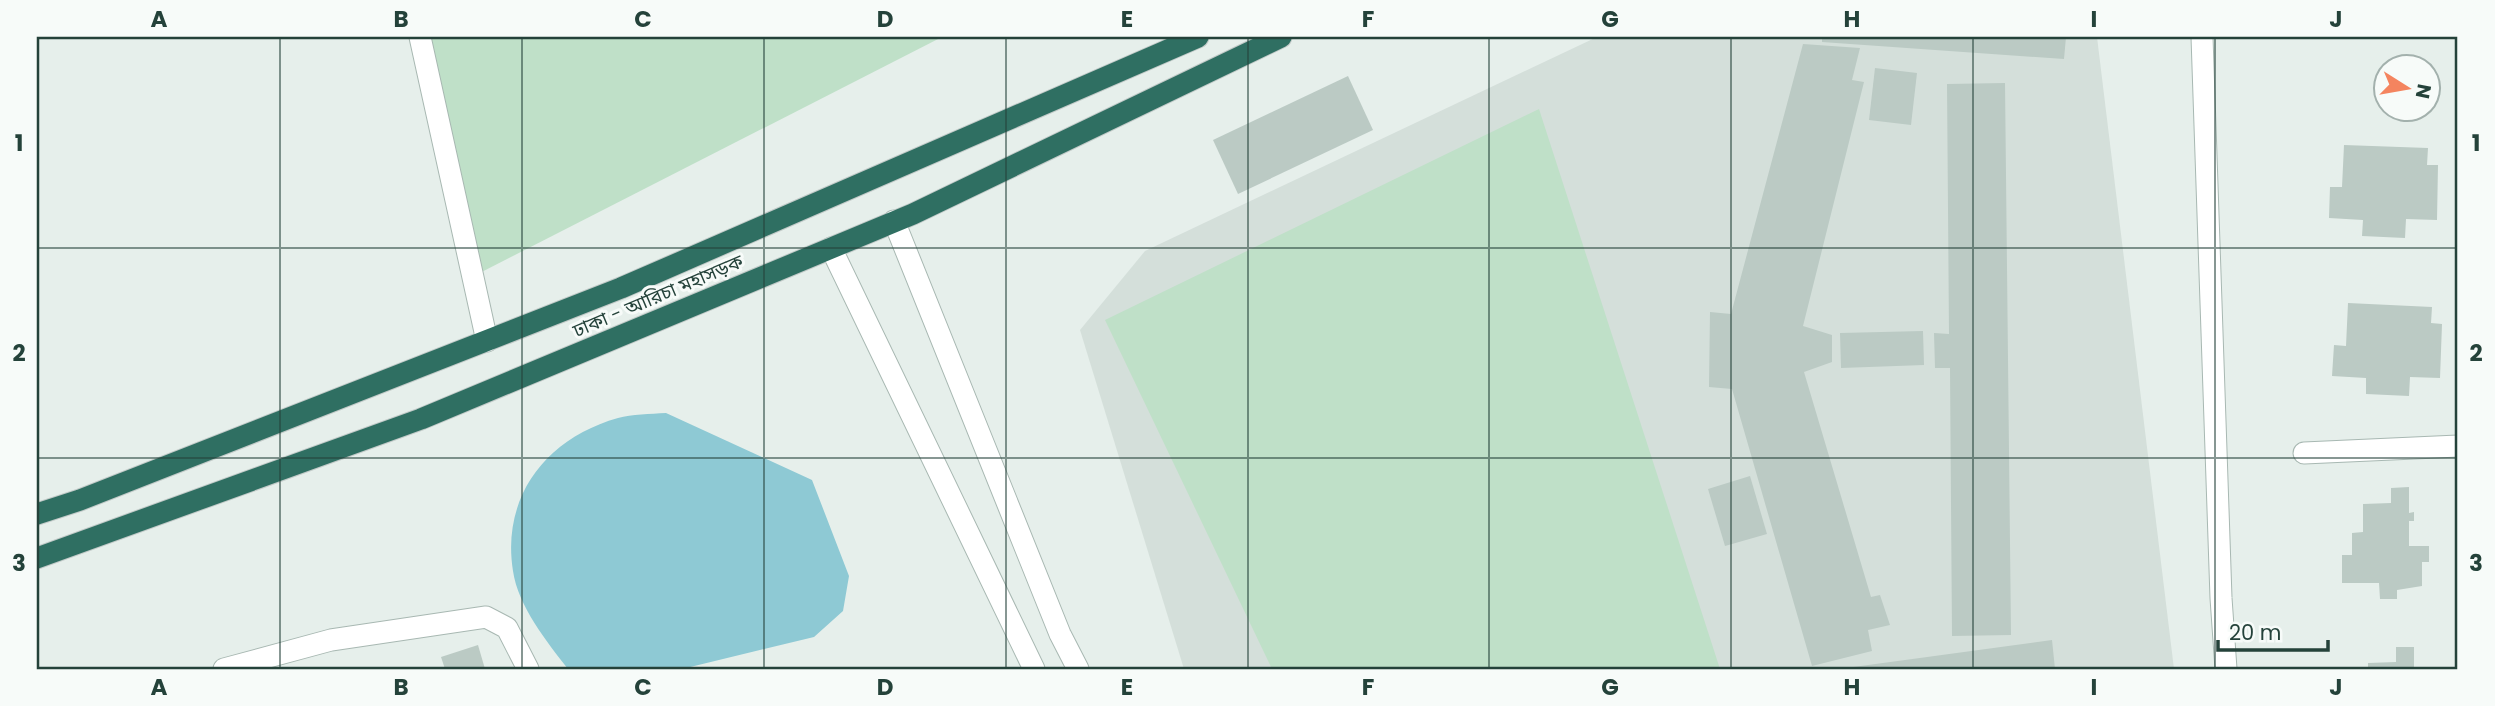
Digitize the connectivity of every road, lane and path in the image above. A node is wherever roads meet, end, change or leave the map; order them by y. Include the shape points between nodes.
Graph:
1 (421, 37) edge
2 (1198, 37) edge
3 (1281, 37) edge
4 (2202, 37) edge
5 (894, 221) junction
6 (831, 248) junction
7 (487, 341) junction
8 (2458, 446) edge
9 (2304, 453) dead end
10 (37, 514) edge
11 (37, 558) edge
12 (224, 669) edge
13 (528, 669) edge
14 (1034, 669) edge
15 (1078, 669) edge
16 (2226, 669) edge

1 - 7 street
2 - 7 highway via 621,288
3 - 5 highway, ঢাকা - আরিচা মহাসড়ক
4 - 16 street
5 - 6 highway, ঢাকা - আরিচা মহাসড়ক
5 - 15 street
6 - 11 highway, ঢাকা - আরিচা মহাসড়ক via 421,419
6 - 14 street
7 - 10 highway
8 - 9 street
12 - 13 street via 331,640 486,617 507,628

